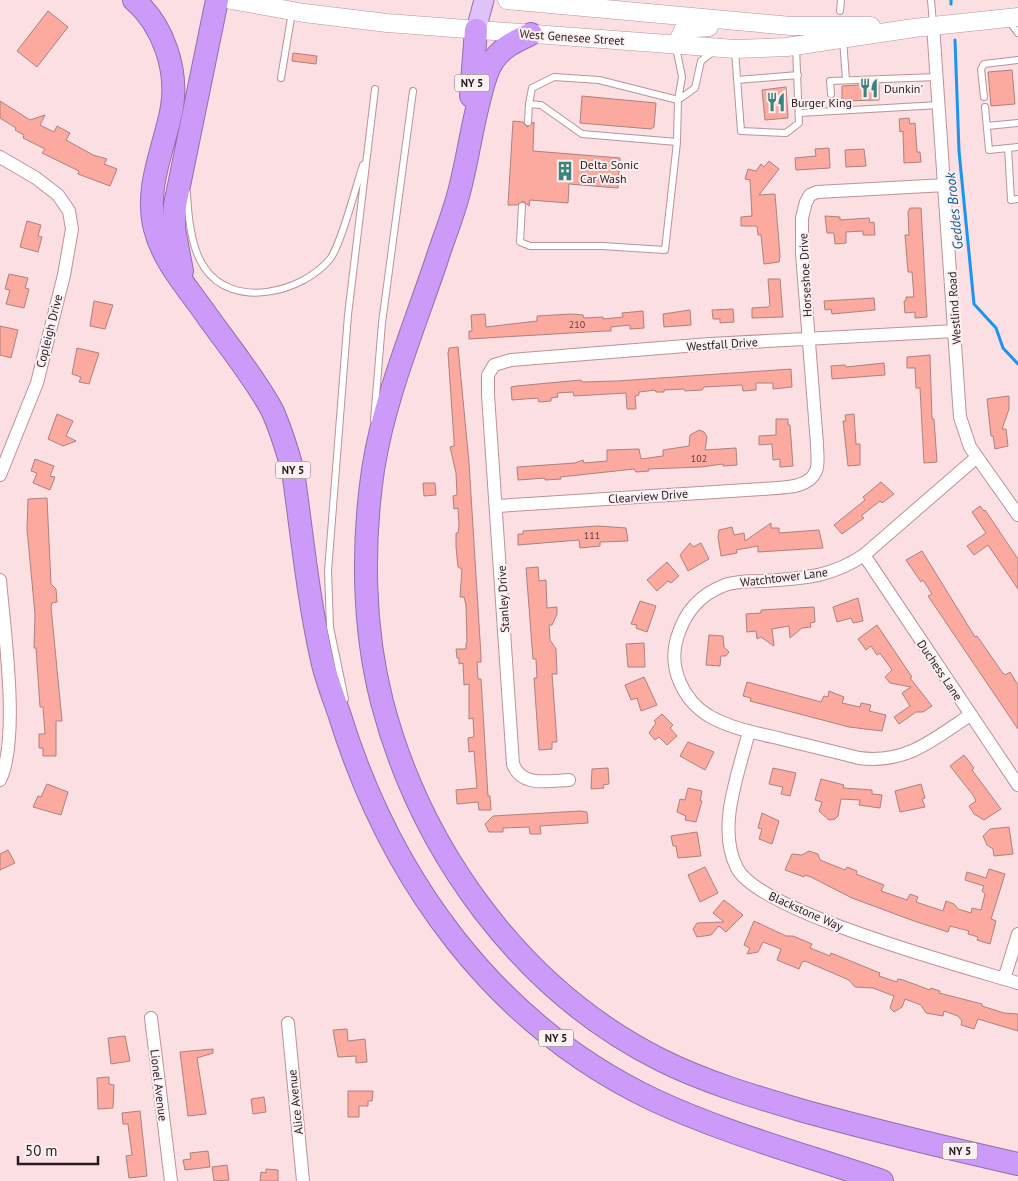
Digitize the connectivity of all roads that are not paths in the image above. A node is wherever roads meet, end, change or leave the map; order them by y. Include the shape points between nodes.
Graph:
1 (134, 0) edge
2 (217, 0) edge
3 (231, 0) edge
4 (484, 0) edge
5 (507, 0) edge
6 (840, 0) edge
7 (931, 0) edge
8 (292, 11) junction
9 (840, 11) dead end
10 (1013, 18) edge
11 (769, 24) junction
12 (933, 26) junction
13 (914, 28) junction
14 (476, 30) junction
15 (1018, 33) edge
16 (531, 34) junction
17 (843, 39) junction
18 (676, 45) junction
19 (796, 46) junction
20 (727, 48) junction
21 (1018, 60) edge
22 (798, 75) junction
23 (937, 77) junction
24 (281, 78) dead end
25 (737, 80) junction
26 (846, 80) junction
27 (375, 89) dead end
28 (413, 91) dead end
29 (831, 94) dead end
30 (984, 97) dead end
31 (678, 100) junction
32 (529, 104) junction
33 (939, 106) junction
34 (985, 107) dead end
35 (799, 113) junction
36 (528, 122) dead end
37 (1018, 123) edge
38 (987, 126) junction
39 (470, 135) junction
40 (677, 142) junction
41 (1018, 147) edge
42 (1008, 148) junction
43 (368, 151) junction
44 (0, 157) edge
45 (184, 160) junction
46 (946, 185) junction
47 (1018, 199) edge
48 (522, 206) dead end
49 (186, 286) junction
50 (955, 331) junction
51 (809, 338) junction
52 (491, 369) joint
53 (977, 457) junction
54 (0, 475) edge
55 (800, 485) joint
56 (497, 506) junction
57 (1018, 515) edge
58 (367, 528) junction
59 (864, 555) junction
60 (0, 580) edge
61 (349, 711) dead end
62 (970, 715) junction
63 (749, 731) junction
64 (363, 758) dead end
65 (0, 780) edge
66 (569, 780) dead end
67 (1018, 785) edge
68 (387, 834) junction
69 (1018, 934) edge
70 (1004, 979) junction
71 (1018, 983) edge
72 (150, 1018) dead end
73 (288, 1023) dead end
74 (1018, 1164) edge
75 (171, 1181) edge
76 (303, 1181) edge
77 (882, 1181) edge

1 - 49 highway, NY 5 via 151,18 168,55 172,107 154,176 152,201 155,228 163,250
2 - 45 highway
3 - 8 main road, West Genesee Street
4 - 14 main road, NY 5
5 - 11 main road, West Genesee Street
6 - 9 lane
7 - 12 lane
8 - 14 main road, West Genesee Street
8 - 24 lane
10 - 12 main road, West Genesee Street
10 - 15 lane
11 - 13 main road, West Genesee Street
11 - 18 main road via 689,27 681,32
12 - 13 main road, West Genesee Street
12 - 23 street, Westlind Road
13 - 17 main road, West Genesee Street
14 - 16 main road, West Genesee Street
14 - 39 highway, NY 5
16 - 18 main road, West Genesee Street
16 - 39 highway via 504,48 492,63
17 - 19 main road, West Genesee Street
17 - 26 lane
18 - 20 main road, West Genesee Street
18 - 31 lane via 682,77
19 - 20 main road, West Genesee Street
19 - 22 lane
20 - 25 lane
20 - 31 lane via 701,61 695,88
21 - 30 lane via 984,64 981,69
22 - 25 lane
22 - 35 lane
23 - 26 lane
23 - 33 street, Westlind Road
25 - 35 lane via 741,132 786,133 799,123
26 - 29 lane via 830,81
27 - 43 lane
28 - 58 lane via 382,323
31 - 32 lane via 599,80 554,77 532,88
31 - 40 lane
32 - 36 lane
32 - 40 lane via 541,105 582,134
33 - 35 lane
33 - 46 street, Westlind Road
34 - 38 lane
37 - 38 lane
38 - 42 lane via 989,150
39 - 58 highway, NY 5 via 459,194 386,411 374,469
40 - 48 lane via 665,250 530,246 520,242
41 - 42 lane
42 - 47 lane via 1011,200
43 - 45 lane via 332,257 306,280 269,292 249,292 214,280 203,266 196,249 188,207
43 - 61 lane via 348,315 328,571 330,626
44 - 54 street, Copleigh Drive via 50,189 66,204 72,229 37,382
45 - 49 highway via 174,229
46 - 50 street, Westlind Road
46 - 51 street, Horseshoe Drive via 817,192 810,196 802,218
49 - 68 highway, NY 5 via 272,410 285,443 293,471 322,660 350,751
50 - 51 street, Westfall Drive
50 - 53 street, Westlind Road via 960,417
51 - 52 street, Westfall Drive via 511,360 500,362
51 - 55 street, Horseshoe Drive via 818,444 817,470 812,479
52 - 56 street, Stanley Drive via 488,395
53 - 57 street, Westlind Road
53 - 59 street, Watchtower Lane
55 - 56 street, Clearview Drive
56 - 66 street, Stanley Drive via 513,764 516,774 523,779 545,782
58 - 74 highway, NY 5 via 367,587 372,643 381,700 404,772 431,830 458,875 523,956 605,1027 686,1072 737,1092 849,1124
59 - 62 street, Duchess Lane
59 - 63 street, Watchtower Lane via 846,568 829,573 725,585 702,597 687,613 675,644 674,663 681,686 692,702 708,716
60 - 65 street via 8,682 9,752
62 - 63 street, Watchtower Lane via 917,750 875,760
62 - 67 street, Duchess Lane
63 - 70 street, Blackstone Way via 728,832 730,851 737,869 748,882 770,896 827,922 892,946
64 - 68 lane
68 - 77 highway, NY 5 via 411,878 464,952 520,1009 566,1047 652,1099 702,1121
69 - 70 street
70 - 71 street, Blackstone Way
72 - 75 street, Lionel Avenue
73 - 76 street, Alice Avenue

